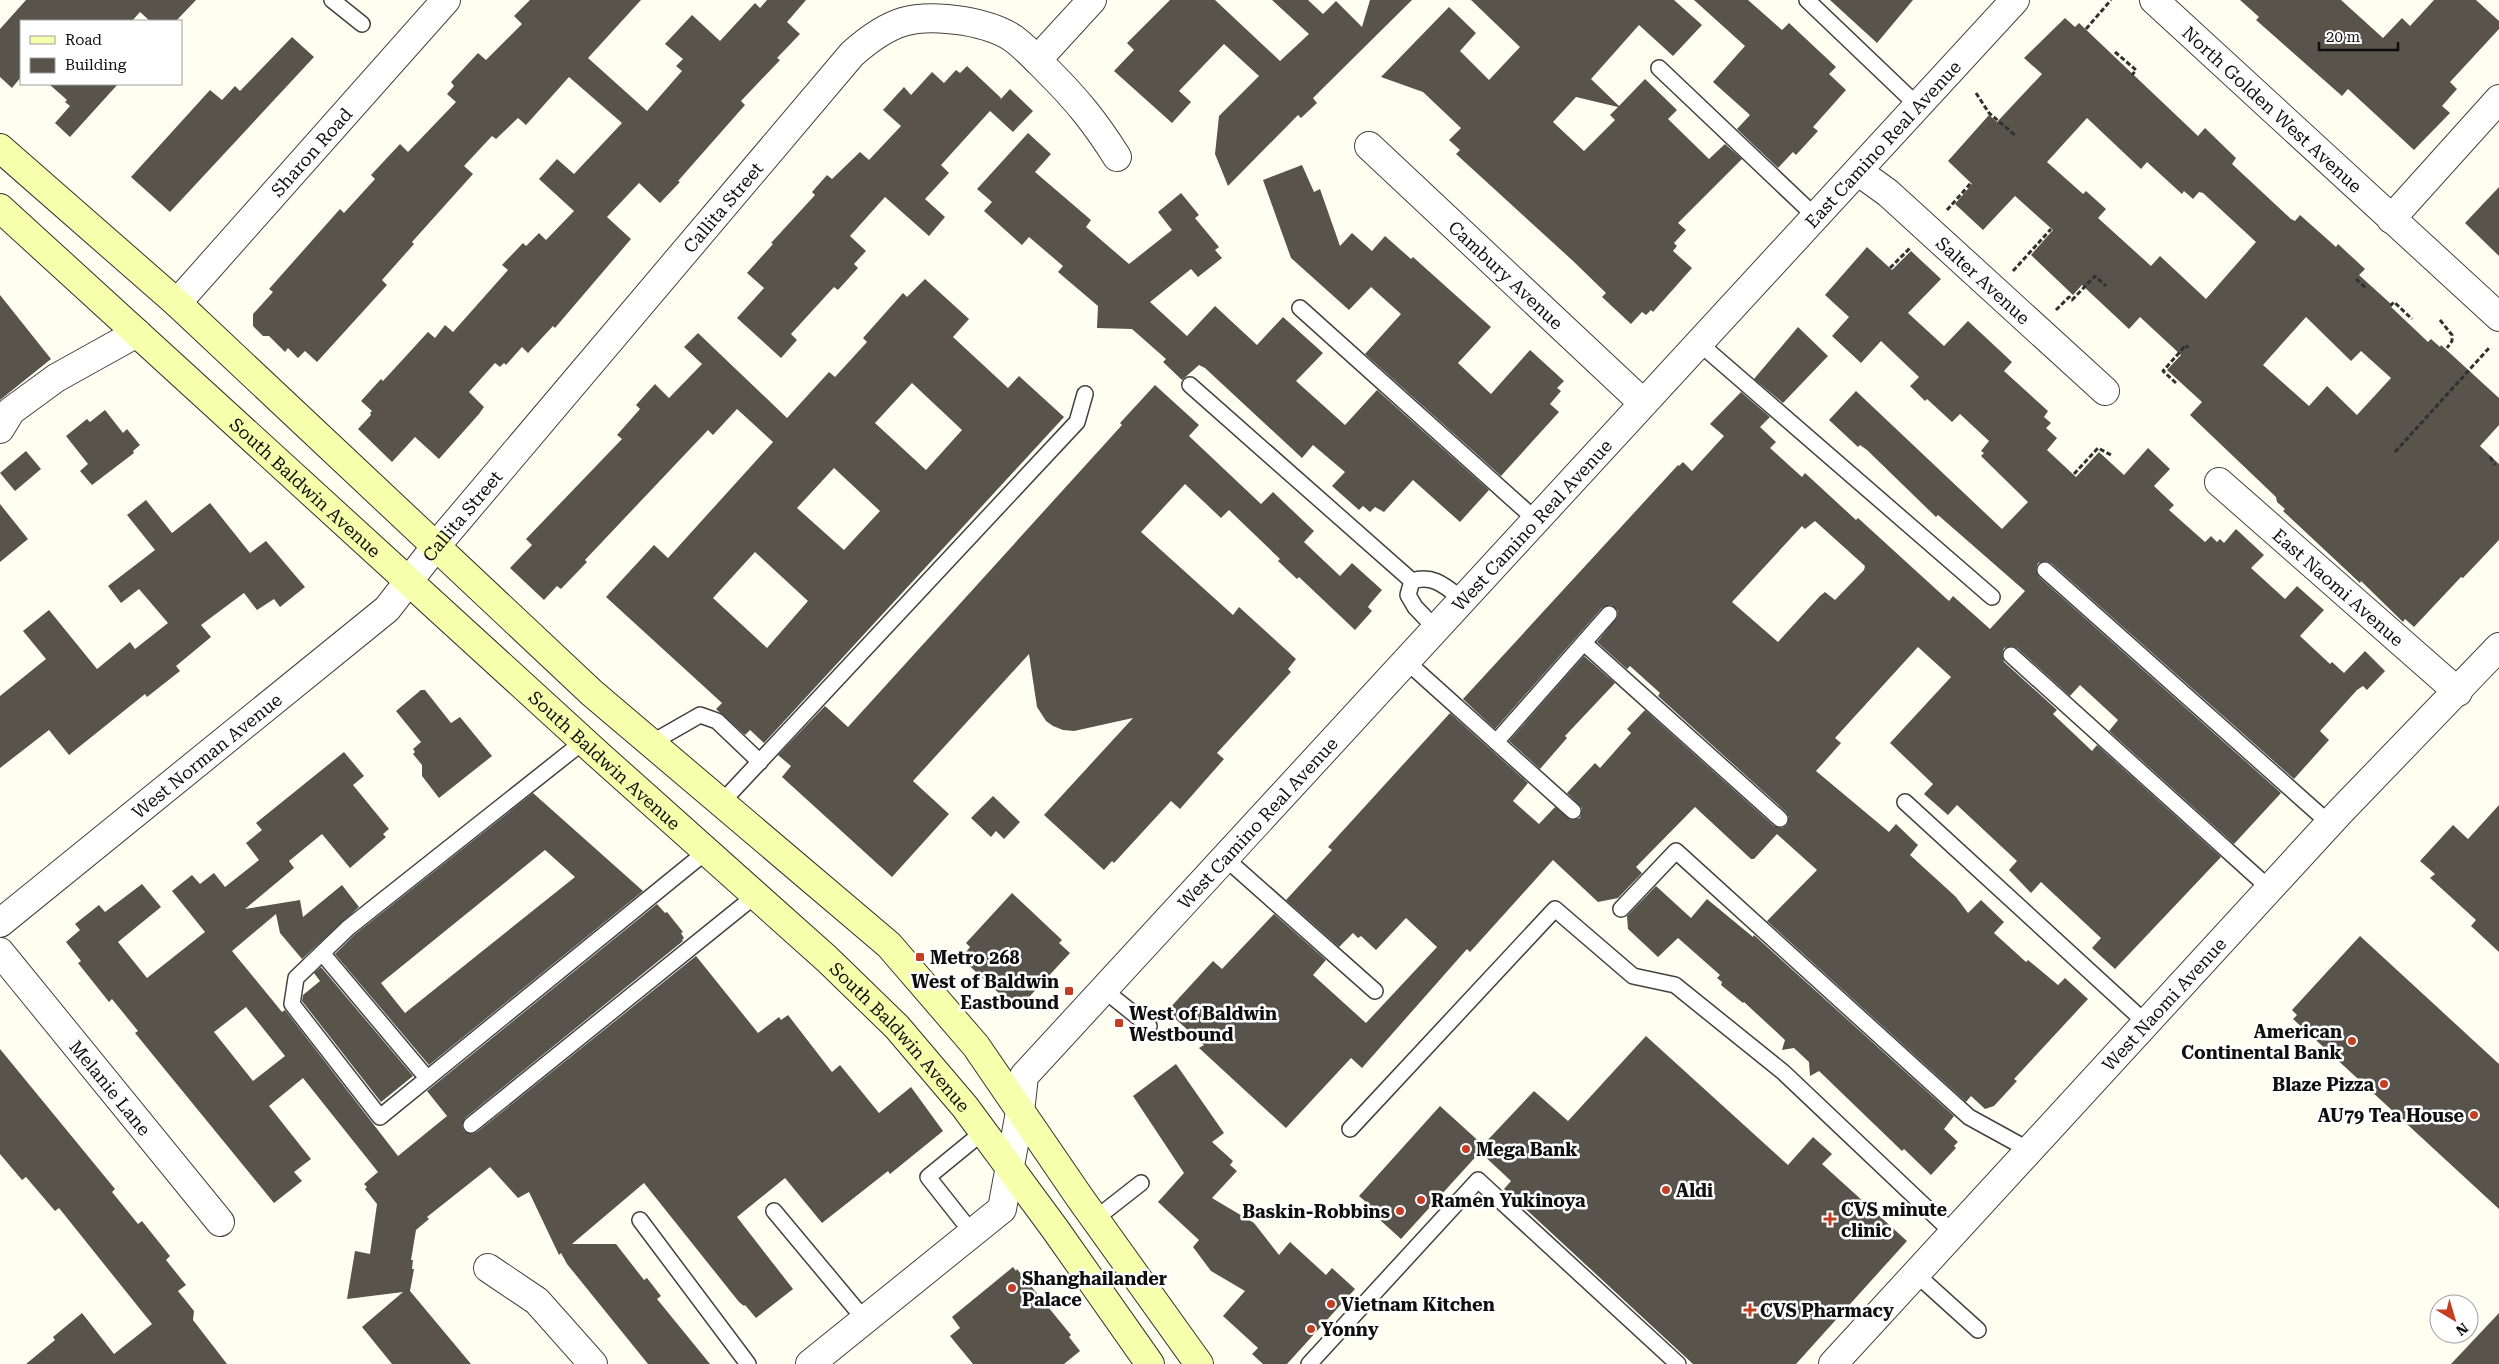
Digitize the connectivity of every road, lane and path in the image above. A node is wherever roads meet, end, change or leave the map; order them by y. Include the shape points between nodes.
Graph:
1 (332, 0) edge
2 (446, 0) edge
3 (1092, 0) edge
4 (1807, 0) edge
5 (2015, 0) edge
6 (2111, 0) edge
7 (2154, 0) edge
8 (362, 24) dead end
9 (2086, 29) dead end
10 (2116, 52) dead end
11 (1038, 60) junction
12 (1659, 68) dead end
13 (2132, 75) dead end
14 (1976, 93) dead end
15 (2499, 99) edge
16 (1918, 106) junction
17 (2016, 136) dead end
18 (1369, 146) dead end
19 (0, 148) edge
20 (1117, 157) dead end
21 (1859, 172) junction
22 (1971, 183) dead end
23 (0, 208) edge
24 (1945, 213) dead end
25 (1817, 218) junction
26 (2391, 219) junction
27 (2051, 229) dead end
28 (1916, 242) dead end
29 (1890, 268) dead end
30 (2011, 273) dead end
31 (2356, 279) dead end
32 (2106, 286) dead end
33 (1750, 288) joint
34 (2366, 288) dead end
35 (177, 302) junction
36 (2390, 306) dead end
37 (1300, 308) dead end
38 (2054, 312) dead end
39 (2499, 317) edge
40 (2412, 319) dead end
41 (2440, 320) dead end
42 (137, 333) junction
43 (1699, 343) junction
44 (2188, 348) dead end
45 (2447, 348) dead end
46 (2489, 348) dead end
47 (2176, 383) dead end
48 (1190, 385) dead end
49 (2105, 391) dead end
50 (1085, 394) dead end
51 (1643, 403) junction
52 (0, 429) edge
53 (2395, 452) dead end
54 (2111, 455) dead end
55 (2490, 457) dead end
56 (2495, 465) dead end
57 (2074, 474) dead end
58 (2219, 482) dead end
59 (1536, 520) junction
60 (436, 546) junction
61 (2045, 570) dead end
62 (409, 581) junction
63 (1412, 581) junction
64 (1992, 597) dead end
65 (1463, 600) junction
66 (1610, 614) dead end
67 (1436, 629) junction
68 (1584, 643) junction
69 (2499, 647) edge
70 (2011, 655) dead end
71 (1406, 662) junction
72 (2458, 692) junction
73 (584, 741) junction
74 (1496, 742) junction
75 (650, 743) junction
76 (760, 762) junction
77 (1905, 802) dead end
78 (721, 803) junction
79 (1573, 811) dead end
80 (1780, 819) dead end
81 (2329, 823) junction
82 (707, 851) junction
83 (1225, 858) junction
84 (2269, 888) junction
85 (756, 895) junction
86 (1621, 909) dead end
87 (0, 923) edge
88 (0, 952) edge
89 (322, 953) junction
90 (1104, 990) junction
91 (1375, 991) dead end
92 (2146, 1022) junction
93 (1150, 1026) dead end
94 (427, 1078) junction
95 (1020, 1112) junction
96 (470, 1125) dead end
97 (1350, 1129) dead end
98 (983, 1132) junction
99 (2029, 1150) junction
100 (1010, 1168) junction
101 (1141, 1183) dead end
102 (774, 1211) dead end
103 (1095, 1219) junction
104 (640, 1220) dead end
105 (220, 1222) dead end
106 (1953, 1233) junction
107 (973, 1234) junction
108 (488, 1268) dead end
109 (1916, 1274) junction
110 (865, 1320) junction
111 (1978, 1330) dead end
112 (814, 1363) edge
113 (593, 1364) edge
114 (748, 1364) edge
115 (1150, 1364) edge
116 (1200, 1364) edge
117 (1308, 1364) edge
118 (1678, 1364) edge
119 (1833, 1364) edge

1 - 8 lane
2 - 35 street, Sharon Road
3 - 11 street
4 - 16 lane
5 - 16 street, East Camino Real Avenue
6 - 9 path
7 - 26 street, North Golden West Avenue
10 - 13 path via 2136,70
11 - 20 street via 1096,122
11 - 60 street, Callita Street via 1014,39 997,30 937,17 913,18 866,41
12 - 25 lane
14 - 17 path via 1989,112
15 - 26 street
16 - 21 street, East Camino Real Avenue
18 - 51 street, Cambury Avenue
19 - 35 main road
21 - 25 street, East Camino Real Avenue
21 - 49 street, Salter Avenue via 1888,193
22 - 24 path
23 - 42 main road, South Baldwin Avenue
25 - 33 street, East Camino Real Avenue
26 - 39 street, North Golden West Avenue
27 - 30 path
28 - 29 path
31 - 34 path
32 - 38 path via 2094,275 2072,300 2069,297
33 - 43 street, West Camino Real Avenue
35 - 60 main road
36 - 40 path via 2394,302
37 - 59 lane
41 - 45 path via 2452,335
42 - 52 street via 56,378 10,411
42 - 62 main road, South Baldwin Avenue
43 - 51 street, West Camino Real Avenue
43 - 64 lane
44 - 47 path via 2186,346 2162,371
46 - 53 path
48 - 63 lane
50 - 76 lane via 1077,422
51 - 59 street, West Camino Real Avenue
54 - 57 path via 2098,448
55 - 56 path
58 - 72 street, East Naomi Avenue
59 - 65 street, West Camino Real Avenue
60 - 62 street, Callita Street
60 - 75 main road
61 - 81 lane
62 - 73 main road, South Baldwin Avenue
62 - 87 street, West Norman Avenue via 384,611
63 - 65 lane via 1424,577 1442,584
63 - 67 lane via 1408,594 1415,607
65 - 67 street, West Camino Real Avenue
66 - 68 lane
67 - 71 street, West Camino Real Avenue
68 - 74 lane
68 - 80 lane
69 - 72 street, West Naomi Avenue
70 - 84 lane
71 - 74 lane
71 - 83 street, West Camino Real Avenue
72 - 81 street, West Naomi Avenue
73 - 82 main road, South Baldwin Avenue
73 - 89 lane via 348,928
74 - 79 lane
75 - 76 lane via 700,715 717,720
75 - 78 main road
76 - 78 lane
77 - 92 lane
78 - 95 main road via 888,945 976,1046
81 - 84 street, West Naomi Avenue
82 - 85 main road, South Baldwin Avenue
82 - 94 lane
83 - 90 street, West Camino Real Avenue
83 - 91 lane
84 - 92 street, West Naomi Avenue
85 - 96 lane
85 - 98 main road, South Baldwin Avenue via 898,1027
86 - 99 lane via 1676,851 1969,1117
88 - 105 street, Melanie Lane
89 - 94 lane
89 - 94 lane via 296,978 292,1004 380,1117
90 - 93 lane
90 - 95 street, West Camino Real Avenue via 1024,1076
92 - 99 street, West Naomi Avenue
95 - 100 street, West Camino Real Avenue
95 - 103 main road
97 - 106 lane via 1555,909 1633,976 1675,985 1776,1066
98 - 100 main road, South Baldwin Avenue
98 - 107 lane via 928,1177
99 - 106 street, West Naomi Avenue
100 - 107 street, West Camino Real Avenue via 1002,1210
100 - 115 main road, South Baldwin Avenue
101 - 103 lane
102 - 110 lane
103 - 116 main road
104 - 114 lane
106 - 109 street, West Naomi Avenue
107 - 110 street, West Camino Real Avenue
108 - 113 street via 537,1301
109 - 111 lane
109 - 119 street, West Naomi Avenue
110 - 112 street, West Camino Real Avenue
117 - 118 lane via 1478,1180

